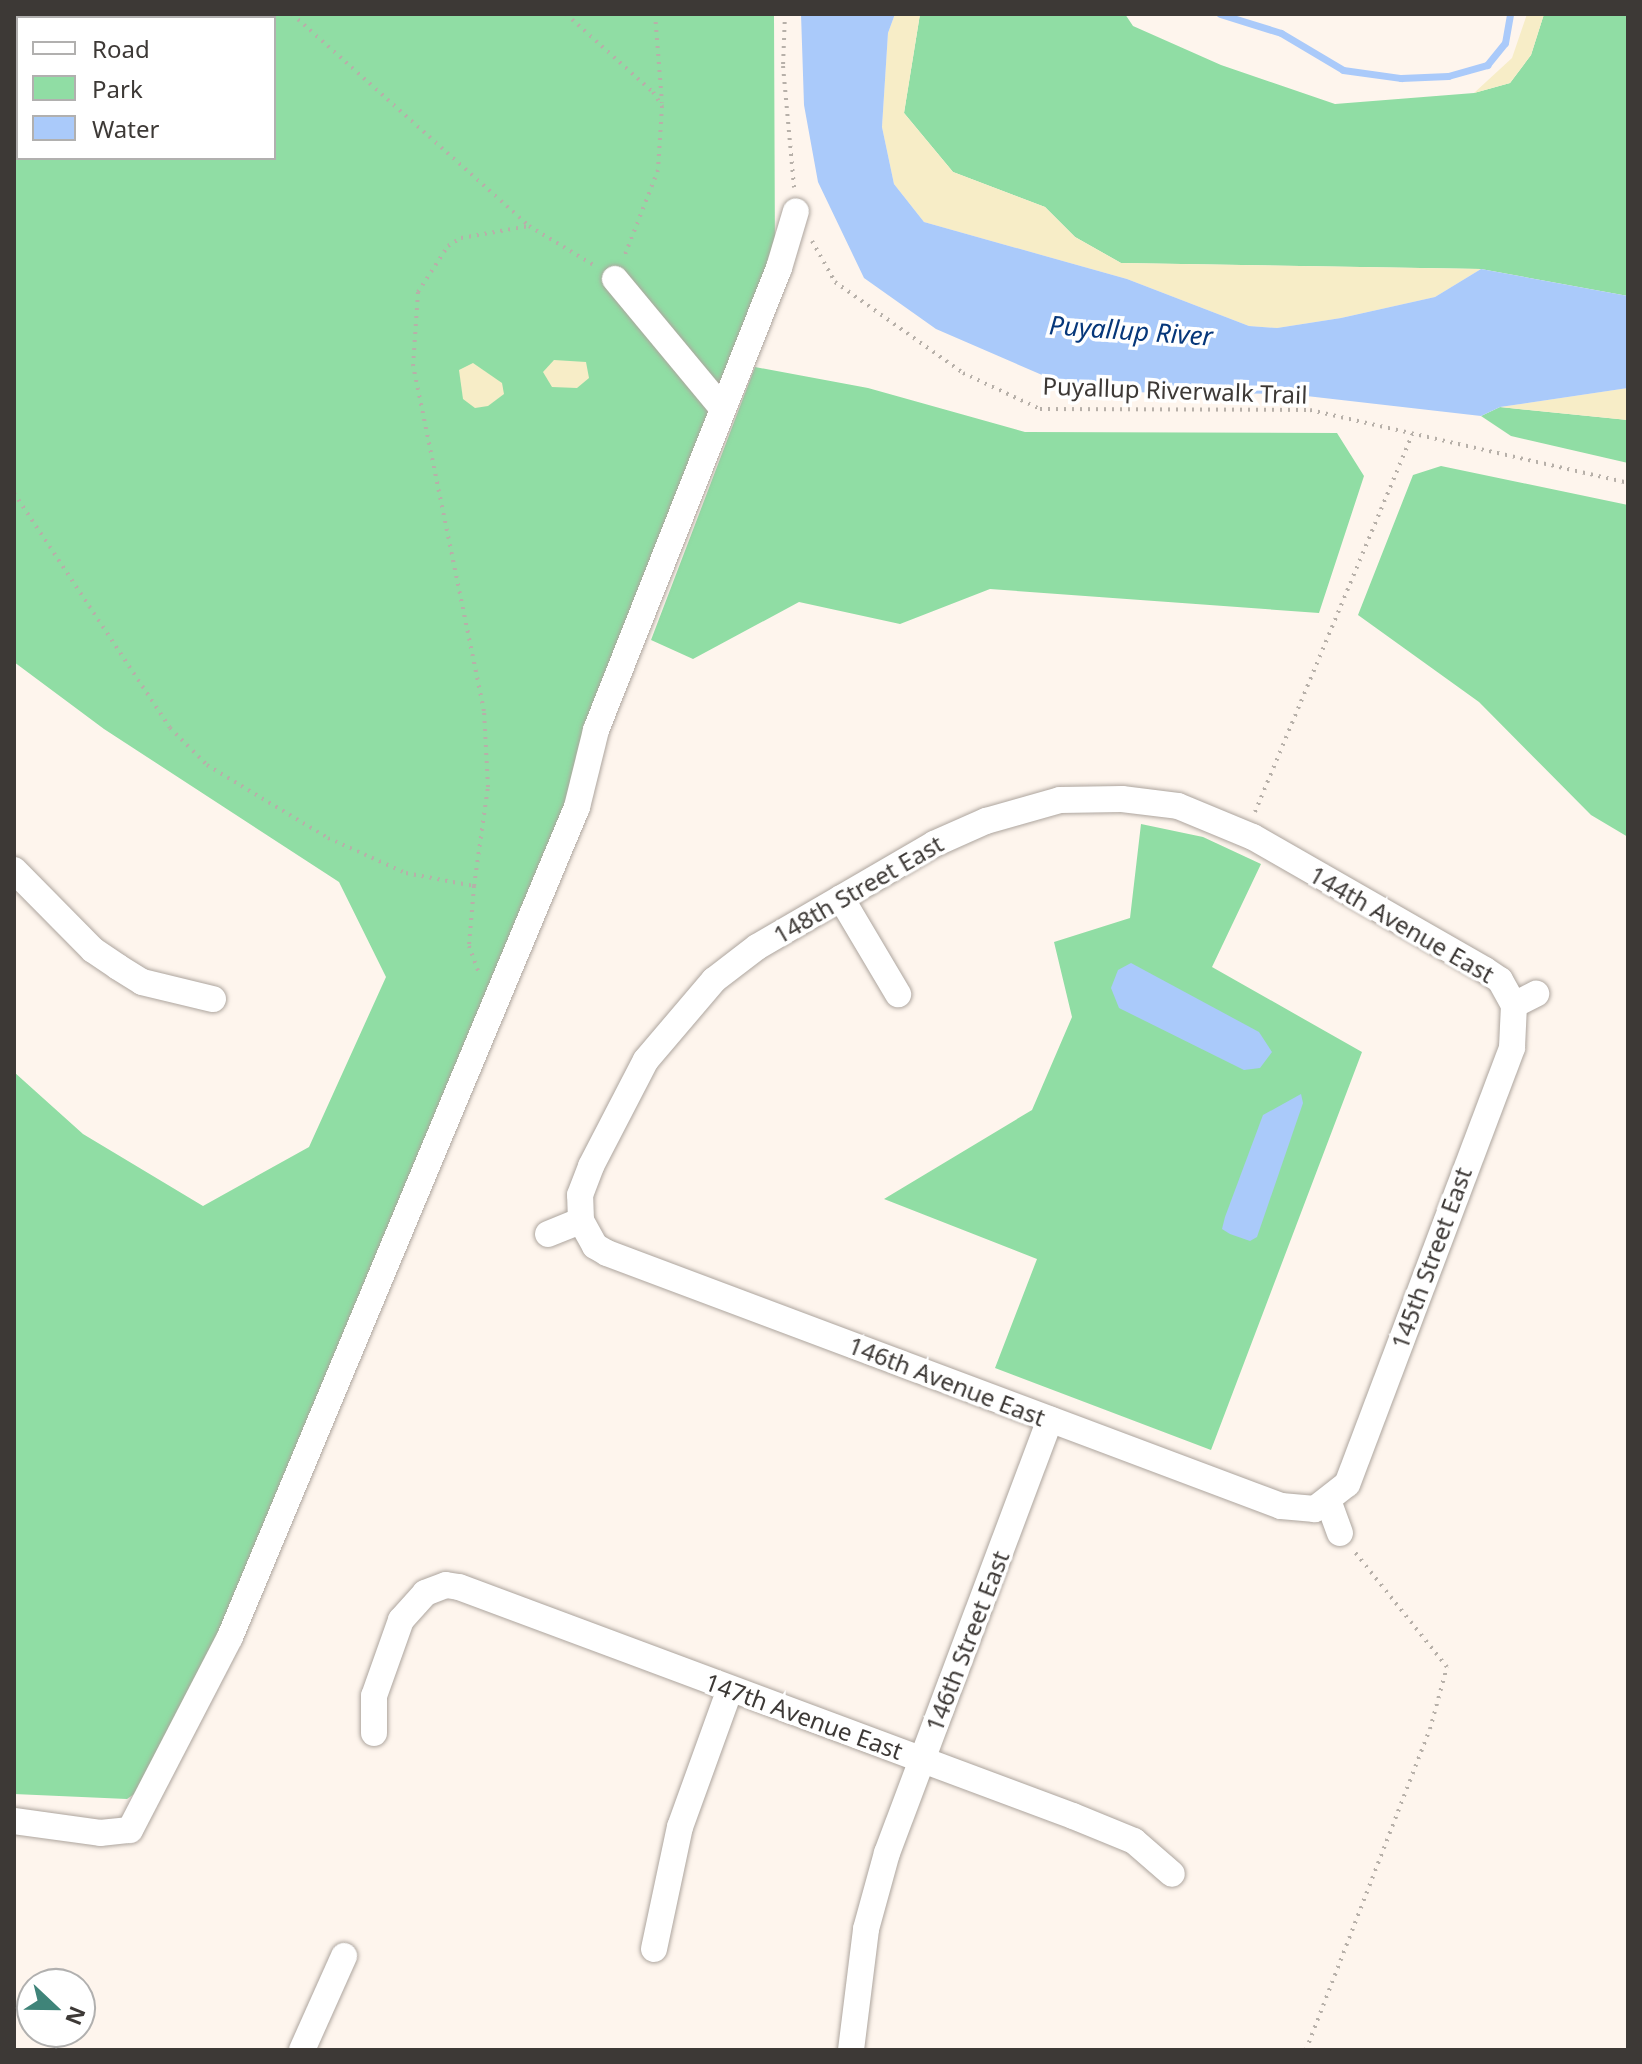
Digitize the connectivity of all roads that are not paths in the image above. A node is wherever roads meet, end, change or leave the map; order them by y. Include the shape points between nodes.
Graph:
1 (796, 211) road end
2 (615, 279) road end
3 (722, 408) junction
4 (1280, 853) joint
5 (14, 870) edge
6 (841, 898) junction
7 (898, 994) dead end
8 (213, 999) dead end
9 (1525, 1000) joint
10 (581, 1221) junction
11 (548, 1234) dead end
12 (1050, 1420) junction
13 (1329, 1503) junction
14 (1340, 1533) road end
15 (730, 1689) junction
16 (374, 1733) dead end
17 (923, 1760) junction
18 (14, 1821) edge
19 (1172, 1874) dead end
20 (654, 1949) dead end
21 (344, 1956) dead end
22 (302, 2050) edge
23 (851, 2050) edge

1 - 3 street
2 - 3 street
3 - 18 street via 596,730 577,807 230,1637 130,1830 100,1833
4 - 6 street, 148th Street East via 1178,806 1122,799 1060,800 1025,807 934,844
4 - 9 street, 144th Avenue East via 1485,970
5 - 8 street via 93,950 118,967 142,982
6 - 7 street
6 - 10 street, 148th Street East via 757,947 714,980 680,1017 612,1117 580,1195
9 - 13 street, 145th Street East via 1512,1048 1347,1484
10 - 11 street
10 - 12 street, 146th Avenue East via 595,1246 607,1253
12 - 13 street, 146th Avenue East via 1281,1506 1315,1509
12 - 17 street, 146th Street East
13 - 14 street
15 - 16 street, 147th Avenue East via 446,1585 425,1593 401,1620 374,1696
15 - 17 street, 147th Avenue East
15 - 20 street via 680,1827
17 - 19 street, 147th Avenue East via 1134,1841
17 - 23 street, 146th Street East via 873,1897
21 - 22 street

